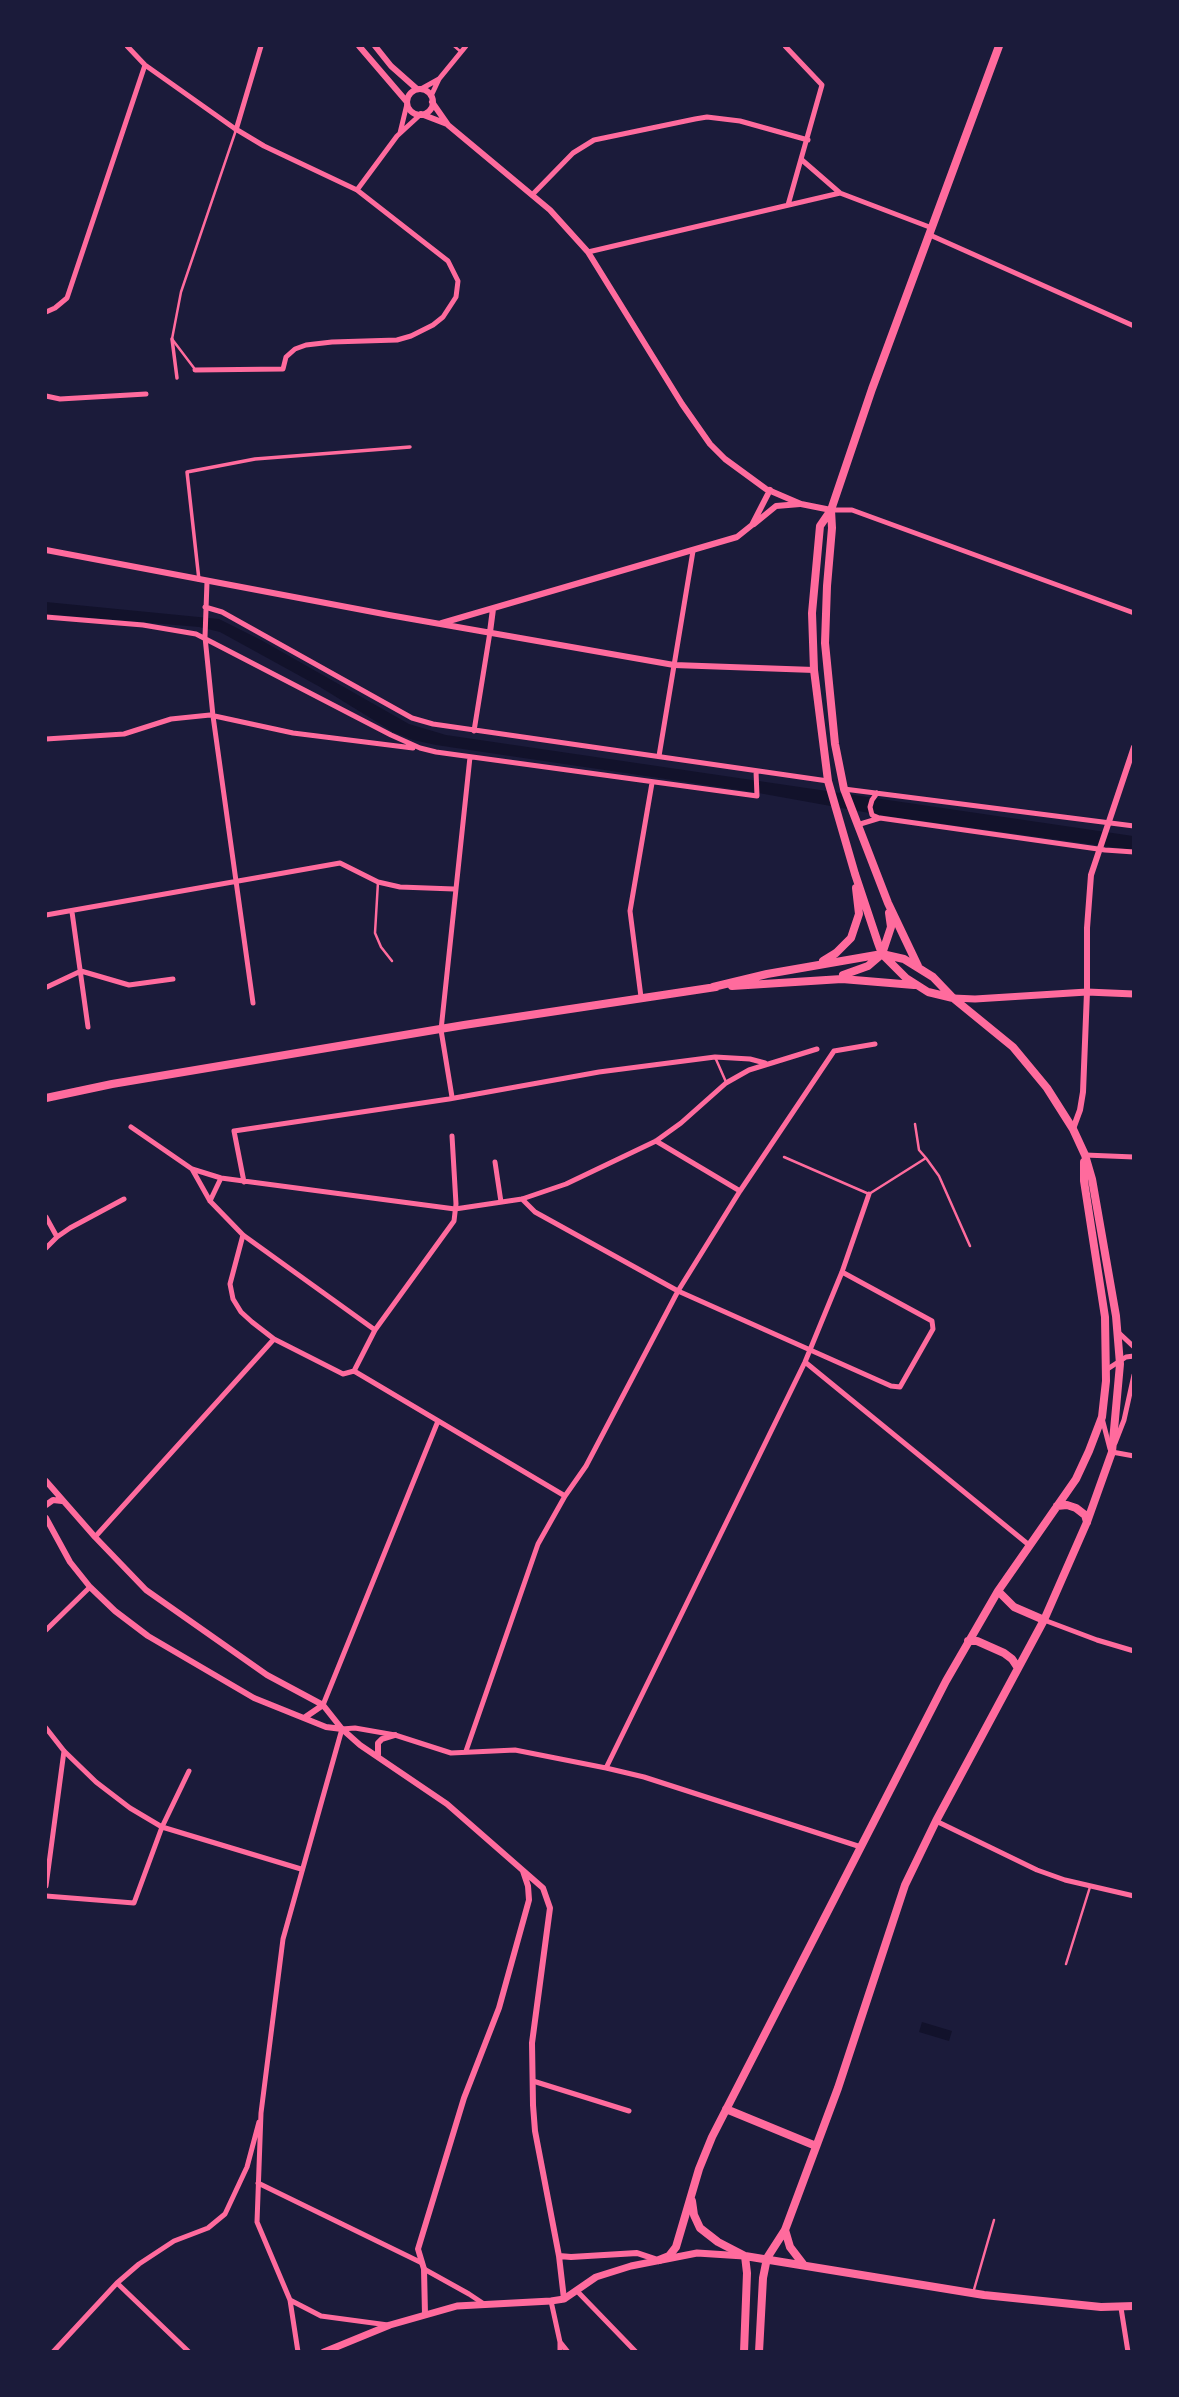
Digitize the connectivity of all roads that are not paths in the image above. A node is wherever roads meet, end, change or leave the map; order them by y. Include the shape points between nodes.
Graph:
1 (127, 46) edge
2 (261, 46) edge
3 (359, 46) edge
4 (375, 46) edge
5 (454, 46) edge
6 (466, 46) edge
7 (785, 46) edge
8 (999, 46) edge
9 (461, 52) junction
10 (145, 65) junction
11 (439, 79) junction
12 (419, 89) junction
13 (432, 99) junction
14 (407, 103) junction
15 (421, 114) junction
16 (448, 125) junction
17 (236, 130) junction
18 (400, 133) junction
19 (808, 139) junction
20 (803, 160) junction
21 (357, 190) junction
22 (840, 193) junction
23 (532, 195) junction
24 (788, 205) junction
25 (931, 232) junction
26 (588, 252) junction
27 (46, 312) edge
28 (1133, 326) edge
29 (172, 339) junction
30 (195, 370) joint
31 (177, 379) dead end
32 (146, 394) dead end
33 (46, 396) edge
34 (410, 447) dead end
35 (770, 490) junction
36 (801, 504) junction
37 (831, 510) junction
38 (752, 525) junction
39 (46, 550) edge
40 (693, 551) junction
41 (203, 581) junction
42 (205, 607) junction
43 (493, 609) junction
44 (1133, 614) edge
45 (46, 617) edge
46 (440, 624) junction
47 (490, 632) junction
48 (205, 635) junction
49 (674, 665) junction
50 (814, 670) junction
51 (213, 716) junction
52 (474, 731) junction
53 (46, 739) edge
54 (1133, 747) edge
55 (420, 748) junction
56 (659, 756) junction
57 (470, 757) junction
58 (756, 771) junction
59 (828, 781) junction
60 (652, 783) junction
61 (844, 789) junction
62 (877, 793) junction
63 (880, 818) junction
64 (857, 825) junction
65 (1133, 826) edge
66 (1106, 827) junction
67 (1100, 849) junction
68 (1133, 852) edge
69 (855, 874) junction
70 (236, 881) junction
71 (378, 882) junction
72 (454, 889) junction
73 (888, 903) junction
74 (72, 912) junction
75 (46, 915) edge
76 (883, 954) junction
77 (392, 961) dead end
78 (814, 965) junction
79 (920, 969) junction
80 (81, 971) junction
81 (173, 979) dead end
82 (827, 979) junction
83 (917, 986) junction
84 (47, 987) dead end
85 (713, 987) junction
86 (1087, 992) junction
87 (1133, 994) edge
88 (641, 997) junction
89 (953, 998) junction
90 (253, 1003) dead end
91 (88, 1027) dead end
92 (441, 1030) junction
93 (875, 1044) dead end
94 (817, 1049) dead end
95 (715, 1057) junction
96 (765, 1063) junction
97 (726, 1083) junction
98 (452, 1097) junction
99 (46, 1098) edge
100 (915, 1124) dead end
101 (131, 1127) dead end
102 (1073, 1129) junction
103 (452, 1136) dead end
104 (656, 1142) junction
105 (1085, 1155) junction
106 (784, 1157) dead end
107 (1133, 1157) edge
108 (926, 1158) junction
109 (495, 1162) dead end
110 (192, 1169) junction
111 (221, 1178) junction
112 (244, 1182) junction
113 (740, 1191) junction
114 (869, 1194) junction
115 (124, 1199) dead end
116 (522, 1199) junction
117 (210, 1202) junction
118 (500, 1202) junction
119 (455, 1209) junction
120 (46, 1217) edge
121 (243, 1235) junction
122 (57, 1237) junction
123 (970, 1246) dead end
124 (46, 1248) edge
125 (842, 1272) junction
126 (678, 1291) junction
127 (375, 1329) junction
128 (1119, 1333) junction
129 (274, 1339) junction
130 (1133, 1347) edge
131 (810, 1350) junction
132 (1133, 1356) edge
133 (1120, 1361) junction
134 (805, 1362) junction
135 (1106, 1370) junction
136 (354, 1371) junction
137 (1133, 1375) edge
138 (1102, 1418) junction
139 (438, 1421) junction
140 (1112, 1452) junction
141 (1133, 1456) edge
142 (46, 1481) edge
143 (565, 1496) junction
144 (62, 1501) junction
145 (46, 1505) edge
146 (1056, 1506) junction
147 (46, 1518) edge
148 (1087, 1521) junction
149 (94, 1537) junction
150 (1029, 1545) junction
151 (90, 1587) junction
152 (998, 1591) junction
153 (1044, 1620) junction
154 (46, 1630) edge
155 (968, 1641) junction
156 (1133, 1651) edge
157 (1018, 1668) junction
158 (323, 1706) junction
159 (304, 1718) junction
160 (46, 1728) edge
161 (342, 1728) junction
162 (395, 1735) junction
163 (64, 1751) junction
164 (466, 1751) junction
165 (378, 1755) junction
166 (606, 1768) junction
167 (189, 1771) dead end
168 (936, 1821) junction
169 (162, 1827) junction
170 (860, 1847) junction
171 (301, 1869) junction
172 (522, 1870) junction
173 (46, 1886) edge
174 (1090, 1887) junction
175 (46, 1896) edge
176 (1133, 1896) edge
177 (1066, 1964) dead end
178 (533, 2081) junction
179 (726, 2109) junction
180 (629, 2111) dead end
181 (261, 2113) junction
182 (816, 2146) junction
183 (258, 2183) junction
184 (691, 2198) junction
185 (994, 2220) dead end
186 (785, 2230) junction
187 (559, 2256) junction
188 (745, 2256) junction
189 (767, 2258) junction
190 (659, 2260) junction
191 (803, 2264) junction
192 (423, 2266) junction
193 (117, 2283) junction
194 (577, 2291) junction
195 (973, 2293) junction
196 (564, 2299) junction
197 (290, 2300) junction
198 (551, 2301) junction
199 (484, 2304) junction
200 (1133, 2305) edge
201 (1121, 2308) junction
202 (425, 2315) junction
203 (390, 2325) junction
204 (560, 2342) junction
205 (53, 2351) edge
206 (189, 2351) edge
207 (298, 2351) edge
208 (324, 2351) edge
209 (560, 2351) edge
210 (568, 2351) edge
211 (636, 2351) edge
212 (744, 2351) edge
213 (759, 2351) edge
214 (1128, 2351) edge

1 - 10 street
2 - 17 street
3 - 14 street
4 - 12 street
5 - 9 lane
6 - 9 street
7 - 19 street via 822,85
8 - 25 main road
9 - 11 street
10 - 17 street
10 - 27 street via 67,298
11 - 12 street
11 - 13 street
12 - 13 street
12 - 14 street via 410,93
13 - 15 street via 428,111
13 - 16 street
14 - 15 street via 413,113
14 - 18 street
15 - 16 street
15 - 18 street
16 - 23 street
17 - 21 street
17 - 29 lane via 181,292
18 - 21 street
19 - 20 street
19 - 23 street via 707,117 594,139 573,153
20 - 22 street
20 - 24 street
21 - 30 street via 453,268 458,289 443,317 423,331 397,340 301,347 286,357 284,369
22 - 24 street
22 - 25 street
23 - 26 street
24 - 26 street
25 - 28 street
25 - 37 main road
26 - 35 street via 704,435 725,459
29 - 30 lane
29 - 31 street
32 - 33 street
34 - 41 street via 255,458 187,472
35 - 36 street
35 - 38 street
36 - 37 street
36 - 38 street via 776,506
37 - 44 street via 852,510
37 - 50 main road via 820,526 812,624
37 - 61 main road via 825,643
38 - 40 street via 737,537
39 - 41 street
40 - 43 street
40 - 49 street
41 - 42 street
41 - 46 street
42 - 48 street
42 - 52 street via 222,612 412,718
43 - 46 street
43 - 47 street
45 - 48 street
46 - 47 street
47 - 49 street
47 - 52 street
48 - 51 street
48 - 55 street
49 - 50 street
49 - 56 street
50 - 59 main road
51 - 53 street via 171,719 124,734
51 - 55 street via 293,733
51 - 70 street
52 - 56 street
54 - 66 street
55 - 57 street
56 - 58 street
57 - 60 street
57 - 72 street
58 - 59 street
58 - 60 street via 757,796
59 - 69 main road
60 - 88 street via 631,898 630,927
61 - 62 street
61 - 64 main road
62 - 63 street via 870,807 872,815
62 - 66 street
63 - 64 street
63 - 67 street
64 - 73 main road
65 - 66 street
66 - 67 street
67 - 68 street
67 - 86 street via 1091,875
69 - 76 main road
69 - 78 main road via 859,914 851,938
70 - 71 street via 340,863
70 - 74 street
70 - 90 street
71 - 72 street
71 - 77 lane via 375,933
72 - 92 street
73 - 76 main road via 891,927
73 - 79 main road
74 - 75 street
74 - 80 street
76 - 78 main road
76 - 79 main road
76 - 82 main road via 868,966
76 - 83 main road
78 - 85 main road
79 - 89 main road
80 - 81 street via 129,985
80 - 84 street
80 - 91 street
82 - 83 main road
82 - 85 main road
83 - 89 main road
85 - 88 main road
86 - 87 main road
86 - 89 main road
86 - 102 street via 1083,1092
88 - 92 main road
89 - 102 main road via 1013,1047 1048,1088
92 - 98 street
92 - 99 main road
93 - 113 street via 834,1051
94 - 96 street
95 - 96 street
95 - 97 lane
95 - 98 street
96 - 97 street
97 - 104 street
98 - 112 street via 234,1131
100 - 108 lane via 919,1150
101 - 110 street
102 - 105 main road
103 - 119 street
104 - 113 street
104 - 116 street
105 - 107 street
105 - 128 main road
105 - 135 main road via 1084,1181 1105,1317
106 - 114 lane
108 - 114 lane
108 - 123 lane via 939,1176
109 - 118 street
110 - 111 street
110 - 117 street
111 - 112 street
111 - 117 street
112 - 119 street
113 - 126 street
114 - 125 street
115 - 122 street
116 - 118 street
116 - 126 street via 535,1212
117 - 121 street
118 - 119 street
119 - 127 street via 454,1221
120 - 122 street
121 - 127 street
121 - 129 street via 230,1284 233,1299
122 - 124 street
125 - 131 street
125 - 131 street via 930,1319 933,1329 898,1388
126 - 131 street
126 - 143 street via 586,1466
127 - 136 street
128 - 130 street
128 - 133 main road
129 - 136 street via 343,1374
129 - 149 street
131 - 134 street
132 - 133 street
133 - 135 street
133 - 140 main road
134 - 150 street
134 - 166 street
135 - 138 main road
136 - 139 street
137 - 140 street
138 - 140 street
138 - 146 main road via 1076,1479
139 - 143 street
139 - 158 street
140 - 141 street
140 - 148 main road
142 - 144 street
143 - 164 street via 538,1544
144 - 145 street
144 - 149 street
146 - 148 main road via 1076,1508
146 - 150 main road
147 - 151 street
148 - 153 main road
149 - 158 street via 146,1590 267,1675
150 - 152 main road
151 - 154 street
151 - 159 street via 148,1636 254,1698
152 - 153 main road via 1014,1606
152 - 155 main road
153 - 156 street
153 - 157 main road
155 - 157 main road via 1004,1653
155 - 170 main road
157 - 168 main road
158 - 159 street
158 - 161 street
159 - 161 street
160 - 163 street
161 - 162 street
161 - 165 street
161 - 171 street
162 - 164 street via 451,1753
162 - 165 street via 382,1739
163 - 169 street via 96,1782
163 - 173 street
164 - 166 street via 515,1750
165 - 172 street via 447,1804
166 - 170 street
167 - 169 street
168 - 174 street via 1037,1870
168 - 182 main road via 905,1885
169 - 171 street
169 - 175 street via 134,1903
170 - 179 main road
171 - 181 street via 283,1939
172 - 178 street via 543,1888 550,1908 532,2043
172 - 192 street via 529,1900 499,2008 464,2098 418,2249
174 - 176 street
174 - 177 lane
178 - 180 street
178 - 187 street via 535,2131
179 - 182 main road
179 - 184 main road
181 - 183 street
181 - 193 street via 247,2167 225,2214 208,2228 162,2248
182 - 186 main road
183 - 192 street
183 - 197 street via 257,2222
184 - 188 main road via 700,2228
184 - 190 main road via 676,2247
185 - 195 lane
186 - 189 main road
186 - 191 main road via 790,2247
187 - 190 street via 636,2253
187 - 196 street
188 - 189 main road
188 - 190 main road via 697,2253
188 - 212 main road
189 - 191 main road
189 - 213 main road
190 - 194 main road via 610,2272
191 - 195 main road
192 - 199 street
192 - 202 street
193 - 205 street
193 - 206 street
194 - 196 main road
194 - 211 street
195 - 201 main road
196 - 198 main road
197 - 203 street via 321,2316
197 - 207 street
198 - 199 main road
198 - 204 street
199 - 202 main road
200 - 201 main road
201 - 214 street
202 - 203 main road
203 - 208 main road
204 - 209 street
204 - 210 street

